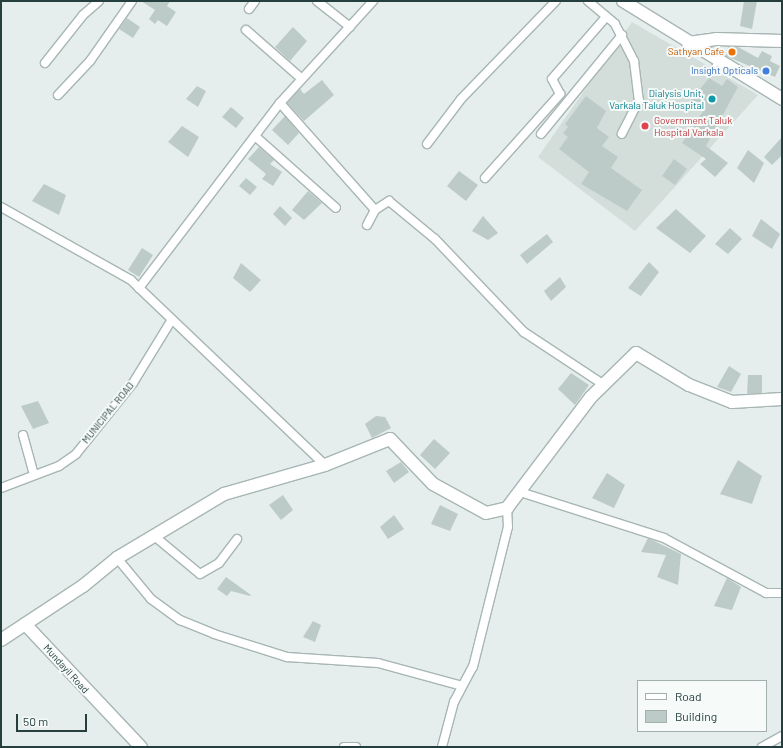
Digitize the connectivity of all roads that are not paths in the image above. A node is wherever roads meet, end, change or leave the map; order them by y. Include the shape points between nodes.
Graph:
1 (99, 1) edge
2 (132, 1) edge
3 (255, 1) edge
4 (317, 1) edge
5 (373, 1) edge
6 (556, 1) edge
7 (588, 1) edge
8 (623, 1) edge
9 (249, 9) dead end
10 (606, 17) junction
11 (350, 27) junction
12 (246, 30) dead end
13 (622, 35) junction
14 (782, 41) edge
15 (688, 43) junction
16 (45, 63) dead end
17 (302, 79) junction
18 (58, 95) dead end
19 (782, 99) edge
20 (280, 103) junction
21 (541, 134) dead end
22 (622, 134) dead end
23 (255, 136) junction
24 (427, 144) dead end
25 (485, 178) dead end
26 (1, 207) edge
27 (336, 208) dead end
28 (375, 210) junction
29 (367, 225) dead end
30 (139, 288) junction
31 (171, 321) junction
32 (604, 385) junction
33 (782, 398) edge
34 (23, 435) dead end
35 (325, 464) junction
36 (34, 476) junction
37 (1, 488) edge
38 (520, 492) junction
39 (507, 508) junction
40 (153, 535) junction
41 (237, 540) dead end
42 (117, 558) junction
43 (782, 593) edge
44 (26, 624) junction
45 (1, 640) edge
46 (462, 686) junction
47 (782, 736) edge
48 (141, 747) edge
49 (344, 747) edge
50 (356, 747) edge
51 (442, 747) edge
52 (762, 747) edge

1 - 16 street via 83,15
2 - 18 street via 90,61
3 - 9 street
4 - 11 street
5 - 11 street
6 - 24 street via 461,99
7 - 10 street
8 - 15 main road
10 - 13 street
10 - 25 street via 552,80 560,94
11 - 17 street
12 - 17 street
13 - 21 street
13 - 22 street via 634,62 638,100
14 - 15 main road via 716,39
15 - 19 main road via 716,65
17 - 20 street
20 - 23 street
20 - 28 street
23 - 27 street
23 - 30 street
26 - 30 street via 131,280
28 - 29 street
28 - 32 street via 389,201 435,239 524,332
30 - 31 street
31 - 35 street
31 - 36 street, MUNICIPAL ROAD via 133,383 76,454 59,466
32 - 33 main road via 636,353 689,385 732,402
32 - 38 main road via 591,398
34 - 36 street
35 - 39 main road via 390,440 433,484 486,514
35 - 40 main road via 235,489
36 - 37 street, MUNICIPAL ROAD
38 - 39 main road
38 - 43 street via 664,538 766,593
39 - 46 street via 508,527 473,668
40 - 41 street via 200,574 219,563
40 - 42 main road
42 - 44 main road via 83,586
42 - 46 street via 151,599 180,620 214,634 286,657 378,663
44 - 45 main road
44 - 48 main road, Mundayil Road
46 - 51 street via 454,702
47 - 52 street
49 - 50 street

